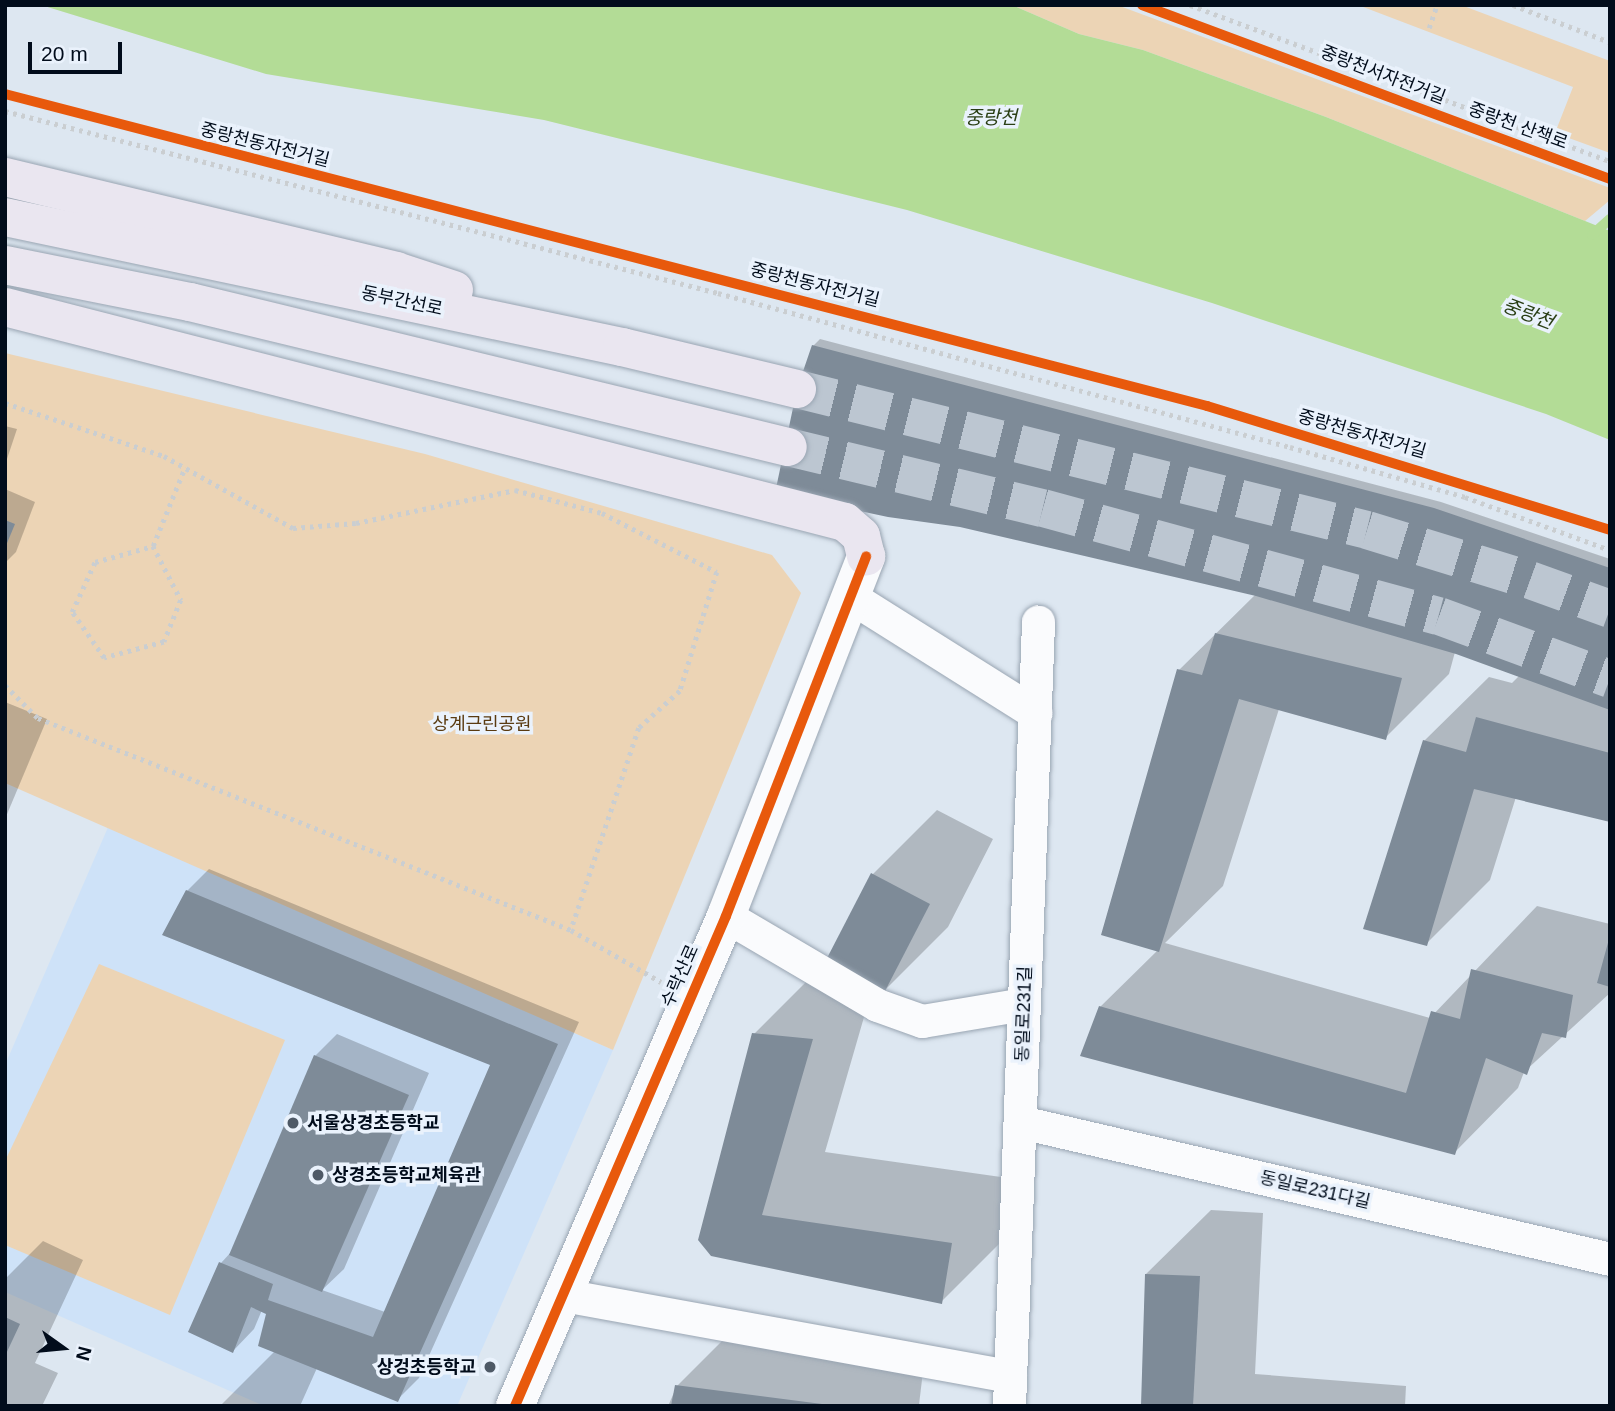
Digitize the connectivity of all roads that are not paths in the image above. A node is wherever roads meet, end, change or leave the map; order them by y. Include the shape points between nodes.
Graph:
1 (5, 177) edge
2 (5, 217) edge
3 (5, 265) edge
4 (5, 307) edge
5 (622, 347) junction
6 (797, 389) tunnel mouth
7 (788, 447) tunnel mouth
8 (866, 556) joint
9 (851, 597) junction
10 (1038, 622) dead end
11 (1035, 713) junction
12 (726, 916) junction
13 (1024, 1004) junction
14 (1021, 1122) junction
15 (1610, 1259) edge
16 (563, 1295) junction
17 (1009, 1391) edge
18 (515, 1406) edge

1 - 5 highway via 396,271
2 - 5 highway, 동부간선로
3 - 7 highway via 190,302
4 - 8 highway via 845,522 861,536
5 - 6 highway, 동부간선로
8 - 9 street, 수락산로
9 - 11 street
9 - 12 street, 수락산로
10 - 11 street, 동일로231길
11 - 13 street, 동일로231길
12 - 13 street via 877,1005 922,1021
12 - 16 street, 수락산로
13 - 14 street, 동일로231길
14 - 15 street, 동일로231다길
14 - 17 street, 동일로231길
16 - 17 street
16 - 18 street, 수락산로

